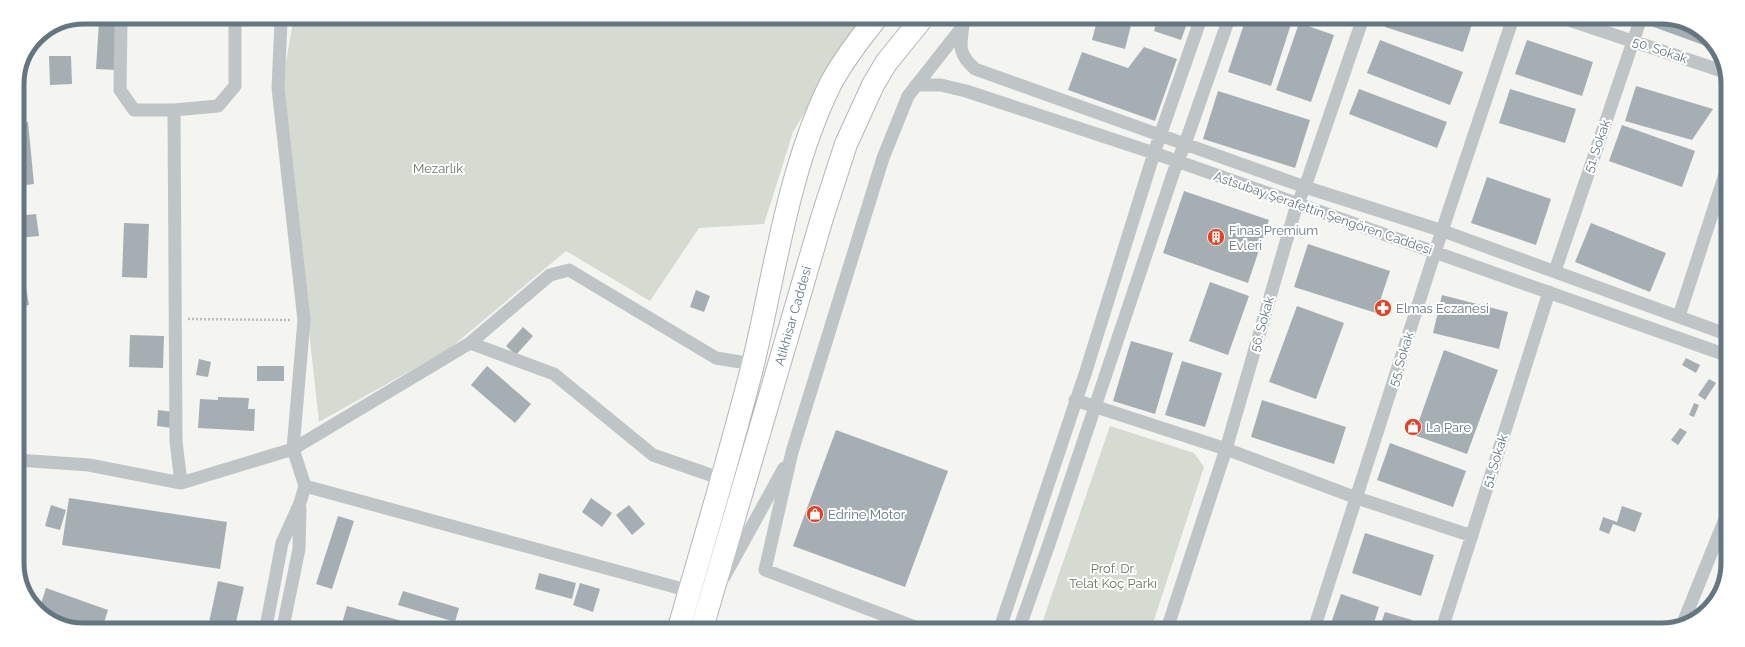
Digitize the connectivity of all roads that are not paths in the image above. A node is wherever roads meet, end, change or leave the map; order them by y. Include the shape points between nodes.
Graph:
1 (121, 24) edge
2 (235, 24) edge
3 (282, 24) edge
4 (872, 24) edge
5 (918, 24) edge
6 (964, 24) edge
7 (965, 24) edge
8 (1199, 24) edge
9 (1227, 24) edge
10 (1361, 24) edge
11 (1511, 24) edge
12 (1581, 24) edge
13 (1639, 24) edge
14 (1633, 41) junction
15 (1719, 70) edge
16 (916, 85) junction
17 (174, 110) junction
18 (1160, 137) junction
19 (1186, 144) junction
20 (1154, 154) junction
21 (1177, 162) junction
22 (1721, 186) edge
23 (1305, 187) junction
24 (1297, 204) junction
25 (1443, 231) junction
26 (1435, 252) junction
27 (1555, 271) junction
28 (1549, 292) junction
29 (1678, 316) junction
30 (1721, 332) edge
31 (470, 343) junction
32 (1721, 352) edge
33 (753, 364) junction
34 (1075, 400) junction
35 (1095, 406) junction
36 (293, 449) junction
37 (1226, 449) junction
38 (792, 452) junction
39 (24, 460) edge
40 (722, 479) junction
41 (181, 483) junction
42 (305, 486) junction
43 (1358, 498) junction
44 (300, 503) junction
45 (1721, 530) edge
46 (1472, 536) junction
47 (690, 591) junction
48 (712, 592) junction
49 (1685, 618) edge
50 (267, 623) edge
51 (283, 623) edge
52 (680, 623) edge
53 (703, 623) edge
54 (905, 623) edge
55 (1002, 623) edge
56 (1021, 623) edge
57 (1169, 623) edge
58 (1316, 623) edge
59 (1444, 623) edge

1 - 17 street via 120,90 134,110
2 - 17 street via 235,86 218,106
3 - 36 street via 278,88 304,320
4 - 33 highway, Atikhisar Caddesi via 831,83 818,111 790,198
5 - 48 highway, Atikhisar Caddesi via 886,63 846,144
6 - 16 street
7 - 18 street, Astsubay Şerafettin Şengören Caddesi via 960,50 966,61 975,69
8 - 18 street
9 - 19 street
10 - 23 street, 56. Sokak
11 - 25 street, 55. Sokak
12 - 14 street, 50. Sokak
13 - 14 street, 51. Sokak
14 - 15 street, 50. Sokak
14 - 27 street, 51. Sokak
16 - 20 street, Astsubay Şerafettin Şengören Caddesi via 941,85 966,91
16 - 38 street via 908,96 883,158
17 - 41 street via 176,441
18 - 19 street, Astsubay Şerafettin Şengören Caddesi
18 - 20 street
19 - 21 street
19 - 23 street, Astsubay Şerafettin Şengören Caddesi
20 - 21 street, Astsubay Şerafettin Şengören Caddesi
20 - 34 street
21 - 24 street, Astsubay Şerafettin Şengören Caddesi
21 - 35 street
22 - 29 street
23 - 24 street, 56. Sokak
23 - 25 street, Astsubay Şerafettin Şengören Caddesi
24 - 26 street, Astsubay Şerafettin Şengören Caddesi
24 - 37 street, 56. Sokak
25 - 26 street, 55. Sokak
25 - 27 street, Astsubay Şerafettin Şengören Caddesi
26 - 28 street, Astsubay Şerafettin Şengören Caddesi
26 - 43 street, 55. Sokak
27 - 29 street, Astsubay Şerafettin Şengören Caddesi
28 - 32 street, Astsubay Şerafettin Şengören Caddesi
28 - 46 street, 51. Sokak
29 - 30 street, Astsubay Şerafettin Şengören Caddesi
31 - 33 street via 550,275 570,270 716,358
31 - 36 street
31 - 40 street via 554,374 653,455
33 - 40 highway, Atikhisar Caddesi
34 - 35 street
34 - 55 street
35 - 37 street
35 - 56 street
36 - 41 street
36 - 42 street
37 - 43 street
37 - 57 street, 56. Sokak
38 - 48 street via 728,572
38 - 54 street via 765,570
39 - 41 street via 89,465
40 - 47 highway, Atikhisar Caddesi
42 - 44 street
42 - 47 street
43 - 46 street
43 - 58 street, 55. Sokak
44 - 50 street via 282,543
44 - 51 street via 300,549
45 - 49 street
46 - 59 street, 51. Sokak
47 - 52 highway, Atikhisar Caddesi
48 - 53 highway, Atikhisar Caddesi

